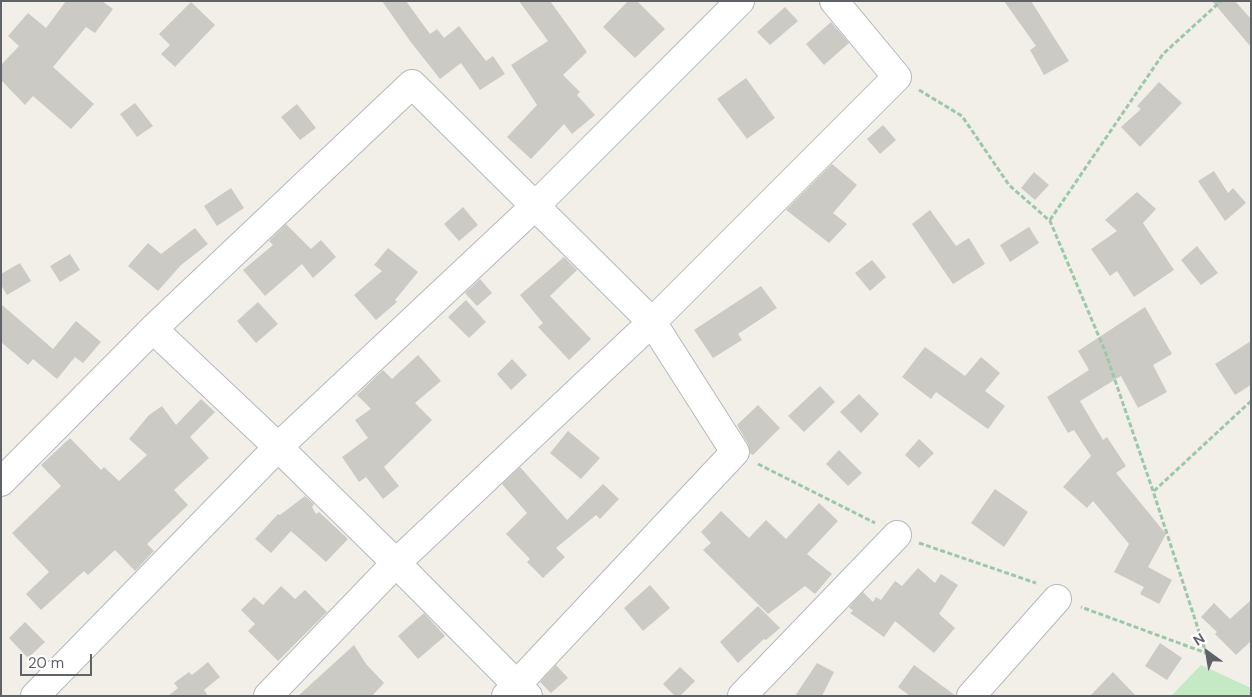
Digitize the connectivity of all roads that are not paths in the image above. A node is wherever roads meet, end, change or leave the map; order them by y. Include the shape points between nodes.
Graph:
1 (740, 1) edge
2 (834, 1) edge
3 (535, 206) junction
4 (652, 322) junction
5 (153, 329) junction
6 (278, 448) junction
7 (1, 482) edge
8 (897, 535) road end
9 (396, 562) junction
10 (1057, 599) road end
11 (516, 692) edge
12 (35, 696) edge
13 (268, 696) edge
14 (742, 696) edge
15 (971, 696) edge

1 - 3 street
2 - 4 street via 897,78
3 - 4 street
3 - 5 street via 412,84
3 - 6 street
4 - 9 street
4 - 11 street via 736,452
5 - 6 street
5 - 7 street
6 - 9 street
6 - 12 street
8 - 14 street
9 - 11 street
9 - 13 street
10 - 15 street

